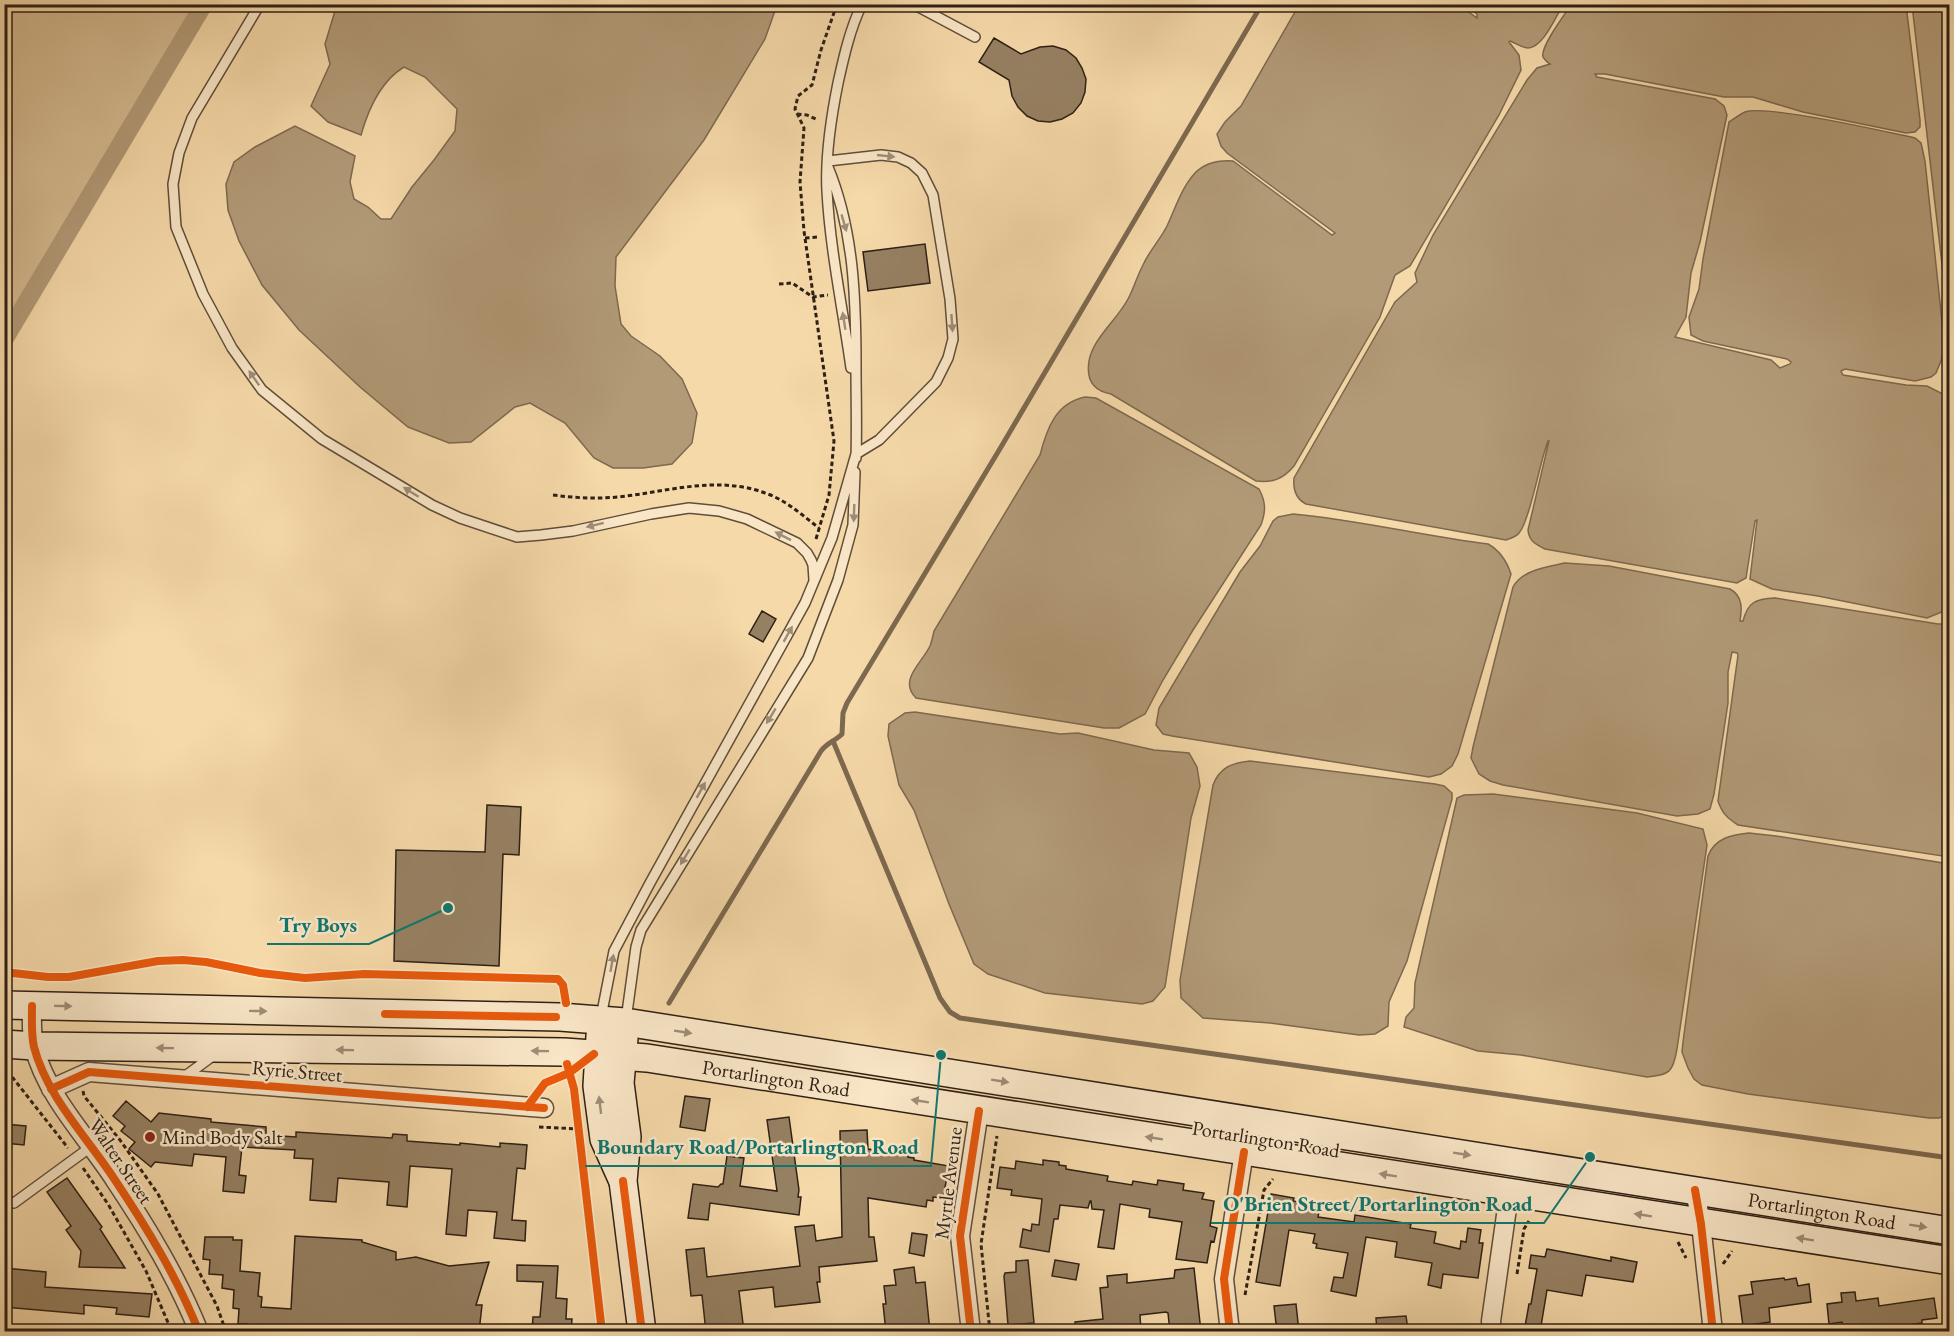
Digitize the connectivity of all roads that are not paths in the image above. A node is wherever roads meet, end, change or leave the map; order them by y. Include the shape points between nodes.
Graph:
1 (260, 4) edge
2 (862, 4) edge
3 (913, 4) edge
4 (975, 38) dead end
5 (828, 164) junction
6 (856, 399) junction
7 (856, 454) junction
8 (814, 580) junction
9 (4, 1005) edge
10 (32, 1006) junction
11 (613, 1021) junction
12 (4, 1044) edge
13 (34, 1046) junction
14 (224, 1049) junction
15 (611, 1056) junction
16 (183, 1078) junction
17 (51, 1089) junction
18 (544, 1108) dead end
19 (980, 1111) junction
20 (92, 1146) junction
21 (1244, 1152) junction
22 (1695, 1190) junction
23 (1509, 1194) junction
24 (4, 1202) edge
25 (1701, 1224) junction
26 (1950, 1232) edge
27 (1947, 1273) edge
28 (200, 1332) edge
29 (642, 1332) edge
30 (971, 1332) edge
31 (1230, 1332) edge
32 (1492, 1332) edge
33 (1713, 1332) edge

8 -> 1 lane via 811,560 797,543 747,519 709,510 689,508 573,531 518,537 460,518 322,439 262,390 232,348 203,294 176,227 173,184 192,118
2 - 5 lane via 843,58 830,124
3 - 4 lane
6 -> 5 lane via 827,191
5 -> 6 lane via 847,233 855,292
5 -> 7 lane via 881,154 911,163 922,173 933,195 951,308 953,339 936,382 879,440
6 - 7 lane
7 - 8 lane via 842,509
7 -> 11 lane via 853,525 828,610 808,658 641,930
11 -> 8 lane via 614,951
9 - 10 main road
10 -> 11 main road
10 - 13 street, Walter Street
11 - 15 main road
11 -> 22 main road, Portarlington Road
12 - 13 main road, Ryrie Street
14 -> 13 main road, Ryrie Street
13 - 17 street, Walter Street
15 -> 14 main road, Ryrie Street via 564,1052
14 - 16 lane
19 -> 15 main road, Portarlington Road via 646,1058
15 - 29 main road via 597,1086 604,1139 623,1180
16 - 17 street, Ryrie Street via 89,1071
16 - 18 street, Ryrie Street
17 - 20 street, Walter Street
21 -> 19 main road, Portarlington Road
19 - 30 street, Myrtle Avenue via 960,1236
20 - 24 lane via 14,1203
20 - 28 street, Walter Street via 155,1241
23 -> 21 main road, Portarlington Road
21 - 31 street via 1224,1279
22 - 25 street
22 -> 26 main road, Portarlington Road
25 -> 23 main road, Portarlington Road
23 - 32 street
27 -> 25 main road, Portarlington Road
25 - 33 street

